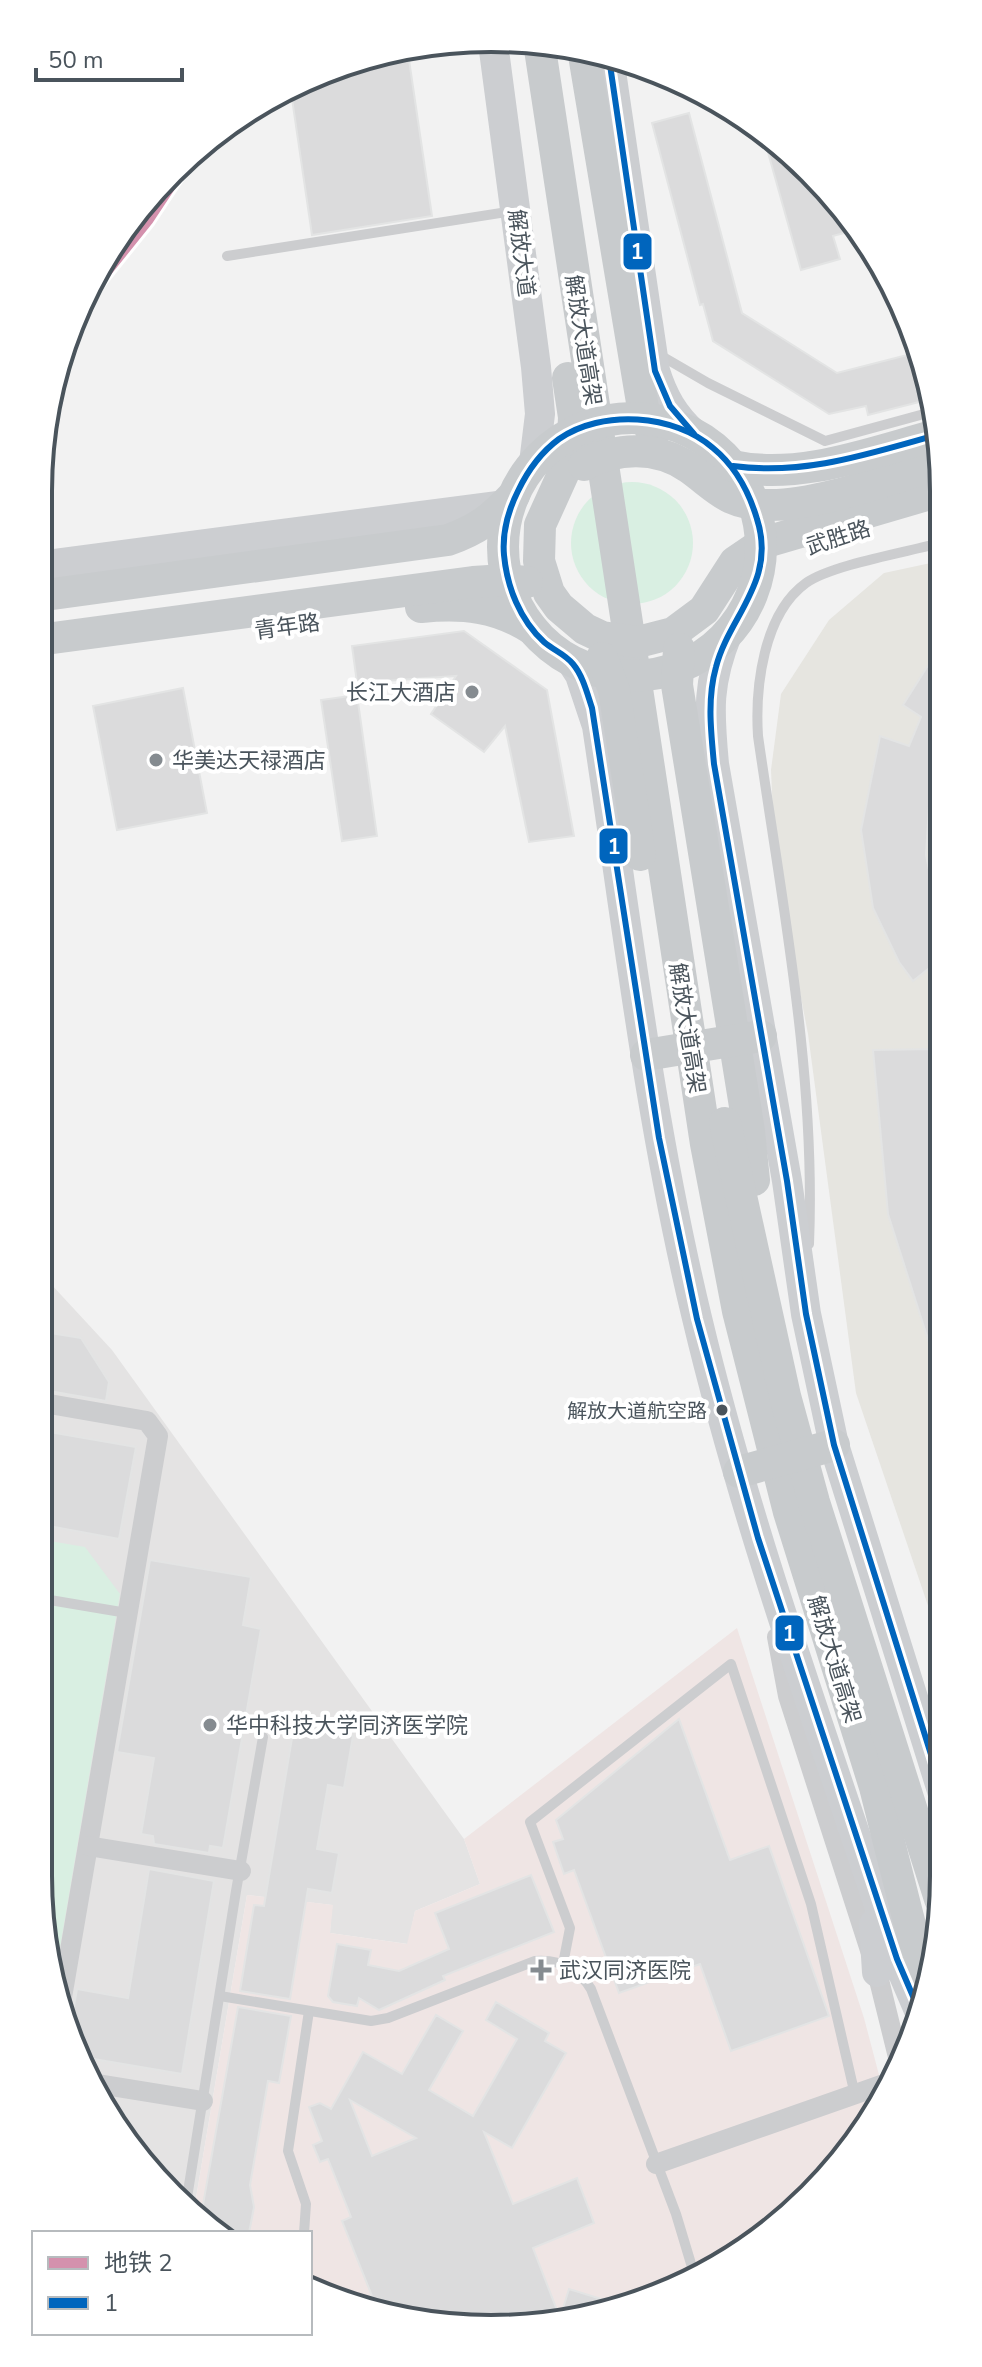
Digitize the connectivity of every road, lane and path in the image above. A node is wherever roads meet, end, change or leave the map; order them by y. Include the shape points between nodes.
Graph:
1 (494, 52) edge
2 (520, 53) edge
3 (541, 55) edge
4 (563, 58) edge
5 (585, 62) edge
6 (611, 69) edge
7 (517, 210) junction
8 (227, 256) dead end
9 (653, 351) junction
10 (923, 414) edge
11 (694, 434) junction
12 (926, 437) edge
13 (673, 459) junction
14 (534, 463) junction
15 (733, 466) junction
16 (929, 467) edge
17 (553, 494) junction
18 (930, 494) edge
19 (509, 500) junction
20 (930, 510) edge
21 (540, 525) junction
22 (930, 546) edge
23 (52, 564) edge
24 (549, 593) junction
25 (52, 594) edge
26 (751, 595) junction
27 (52, 617) edge
28 (570, 619) junction
29 (689, 624) junction
30 (532, 629) junction
31 (728, 632) junction
32 (52, 638) edge
33 (52, 660) edge
34 (571, 661) junction
35 (761, 1036) junction
36 (646, 1055) junction
37 (738, 1311) junction
38 (806, 1314) junction
39 (768, 1327) junction
40 (52, 1404) edge
41 (834, 1445) junction
42 (739, 1472) junction
43 (758, 1538) junction
44 (52, 1600) edge
45 (127, 1613) junction
46 (263, 1737) dead end
47 (930, 1745) edge
48 (888, 1782) junction
49 (88, 1846) junction
50 (241, 1871) junction
51 (930, 1876) edge
52 (872, 1882) junction
53 (563, 1964) junction
54 (922, 1964) edge
55 (877, 1972) junction
56 (65, 1981) edge
57 (220, 1996) junction
58 (913, 1997) edge
59 (309, 2011) junction
60 (896, 2047) edge
61 (105, 2085) edge
62 (876, 2087) edge
63 (855, 2095) junction
64 (203, 2101) junction
65 (656, 2164) junction
66 (188, 2193) edge
67 (304, 2231) edge
68 (692, 2266) edge

1 - 7 main road, 解放大道
2 - 17 main road via 574,417 568,457
3 - 37 main road, 解放大道高架 via 706,1144
4 - 39 main road, 解放大道高架 via 727,1140
5 - 13 main road via 644,414
6 - 9 main road
7 - 8 lane
7 - 14 main road, 解放大道 via 538,391
9 - 10 lane via 825,441
9 - 11 main road via 667,403
11 - 14 main road via 654,419 604,421 576,430
11 - 15 main road
12 - 15 main road via 787,472
13 - 16 main road via 720,494 769,505 807,501
13 - 17 main road via 635,450 607,454 580,466
14 - 19 main road
15 - 26 main road via 759,523 761,547
17 - 21 main road
18 - 29 main road via 763,543 735,562
19 - 23 main road
19 - 25 main road via 479,528 448,540
19 - 30 main road via 503,553 519,610
20 - 26 main road, 武胜路 via 803,546
21 - 24 main road via 539,561
21 - 27 main road via 514,546 475,559
22 - 38 lane via 825,573 804,584 780,617 762,660 758,736 799,1025 811,1179
24 - 28 main road
24 - 32 main road via 522,581 487,580
26 - 31 main road
28 - 29 main road via 602,637 638,642
28 - 37 main road via 600,653 614,690 685,1137
29 - 39 main road via 677,655 677,685 749,1131
30 - 33 main road, 青年路 via 497,611 447,605
30 - 34 main road
31 - 34 main road via 694,660 651,675 607,674
31 - 35 main road via 708,710
34 - 36 main road via 597,726
35 - 36 main road
35 - 38 main road
36 - 42 main road via 697,1319
37 - 48 main road, 解放大道高架 via 789,1512
38 - 41 main road
39 - 48 main road, 解放大道高架
40 - 45 street via 147,1421 158,1436
41 - 42 main road
41 - 47 main road
42 - 43 main road
43 - 52 main road
43 - 55 street via 788,1696
44 - 45 lane
45 - 49 street
46 - 50 lane
48 - 51 main road, 解放大道高架
48 - 54 main road, 解放大道高架
49 - 50 street
49 - 56 street
50 - 57 lane
52 - 55 main road
52 - 58 main road
53 - 59 lane via 526,1964 379,2020
53 - 63 lane via 570,1928 530,1822 731,1664 811,1904
53 - 65 lane via 591,1989
55 - 60 street
57 - 59 lane
57 - 64 lane
59 - 67 lane via 288,2151 306,2204
61 - 64 street
62 - 63 street
63 - 65 street
64 - 66 lane
65 - 68 lane

